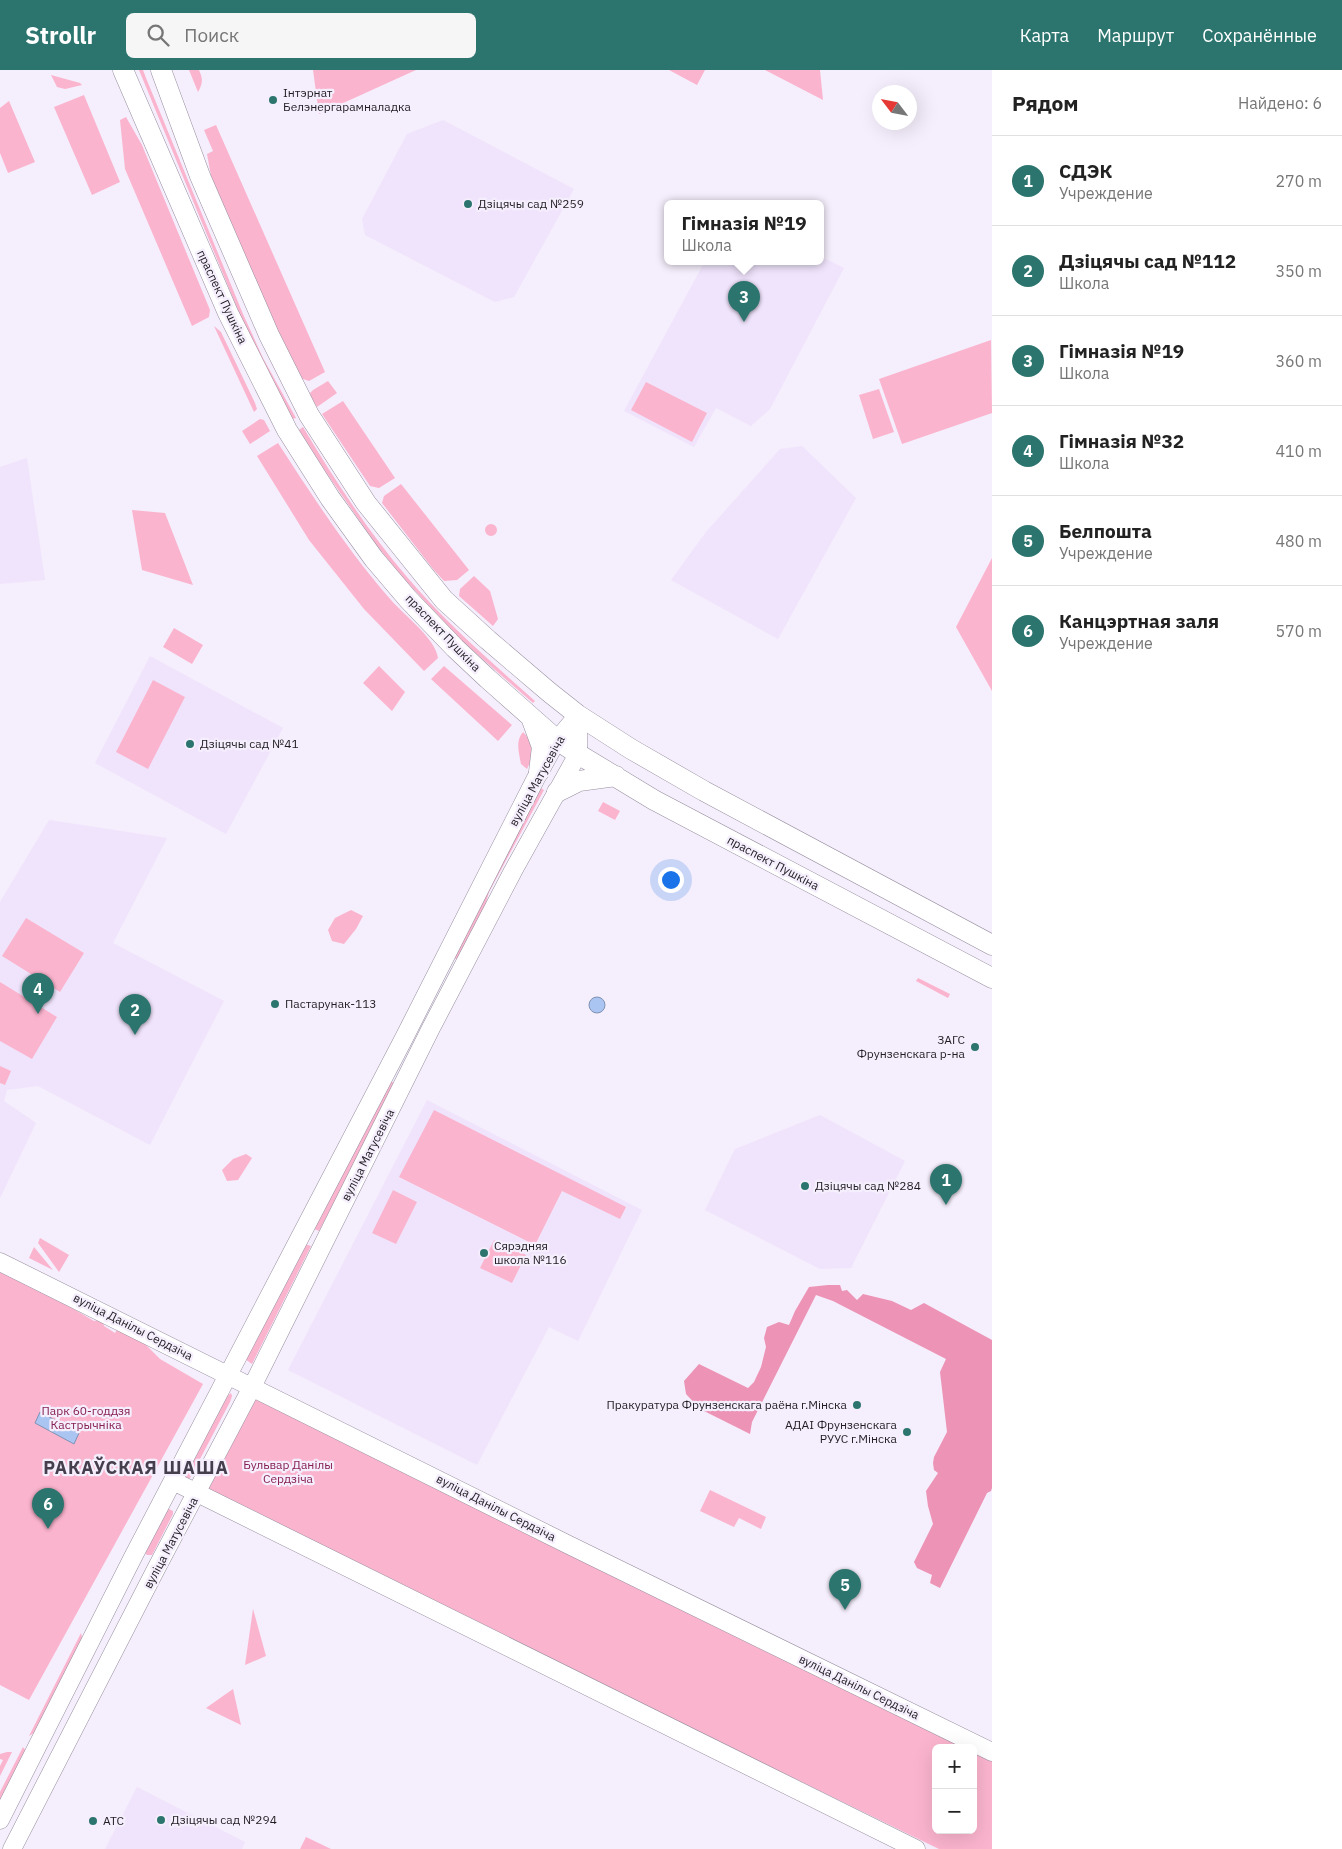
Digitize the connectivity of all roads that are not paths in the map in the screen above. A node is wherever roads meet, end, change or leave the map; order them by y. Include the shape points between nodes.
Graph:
1 (124, 70) edge
2 (161, 70) edge
3 (578, 715) junction
4 (530, 716) junction
5 (557, 740) junction
6 (578, 754) junction
7 (539, 772) junction
8 (616, 776) junction
9 (557, 792) junction
10 (992, 945) edge
11 (437, 973) junction
12 (992, 978) edge
13 (431, 1028) junction
14 (302, 1232) junction
15 (324, 1243) junction
16 (0, 1262) edge
17 (229, 1376) junction
18 (252, 1387) junction
19 (173, 1481) junction
20 (197, 1493) junction
21 (133, 1557) junction
22 (156, 1570) junction
23 (992, 1752) edge
24 (0, 1820) edge
25 (12, 1849) edge
26 (916, 1849) edge

1 - 4 main road, праспект Пушкіна via 228,313 287,430 374,559 408,599 488,680
2 - 3 main road, праспект Пушкіна via 200,176 269,335 309,415 336,458 366,503 444,600
3 - 5 main road, вуліца Матусевіча
3 - 6 main road, вуліца Матусевіча
3 - 10 main road, праспект Пушкіна via 631,750 704,791
4 - 5 main road, праспект Пушкіна
4 - 7 main road via 542,747
5 - 6 main road, праспект Пушкіна
5 - 7 main road, вуліца Матусевіча
6 - 8 main road, праспект Пушкіна
6 - 9 main road, вуліца Матусевіча
7 - 11 main road, вуліца Матусевіча
8 - 9 main road via 579,780
8 - 12 main road, праспект Пушкіна via 654,800
9 - 13 main road, вуліца Матусевіча
11 - 13 main road via 446,969 450,975
11 - 14 main road, вуліца Матусевіча
13 - 15 main road, вуліца Матусевіча
14 - 15 main road
14 - 17 main road, вуліца Матусевіча
15 - 18 main road, вуліца Матусевіча
16 - 17 main road, вуліца Данілы Сердзіча
17 - 18 main road, вуліца Данілы Сердзіча
17 - 19 main road, вуліца Матусевіча
18 - 20 main road, вуліца Матусевіча
18 - 23 main road, вуліца Данілы Сердзіча
19 - 20 main road
19 - 21 main road, вуліца Матусевіча
20 - 22 main road, вуліца Матусевіча
20 - 26 main road
21 - 22 main road
21 - 24 main road, вуліца Матусевіча
22 - 25 main road, вуліца Матусевіча

